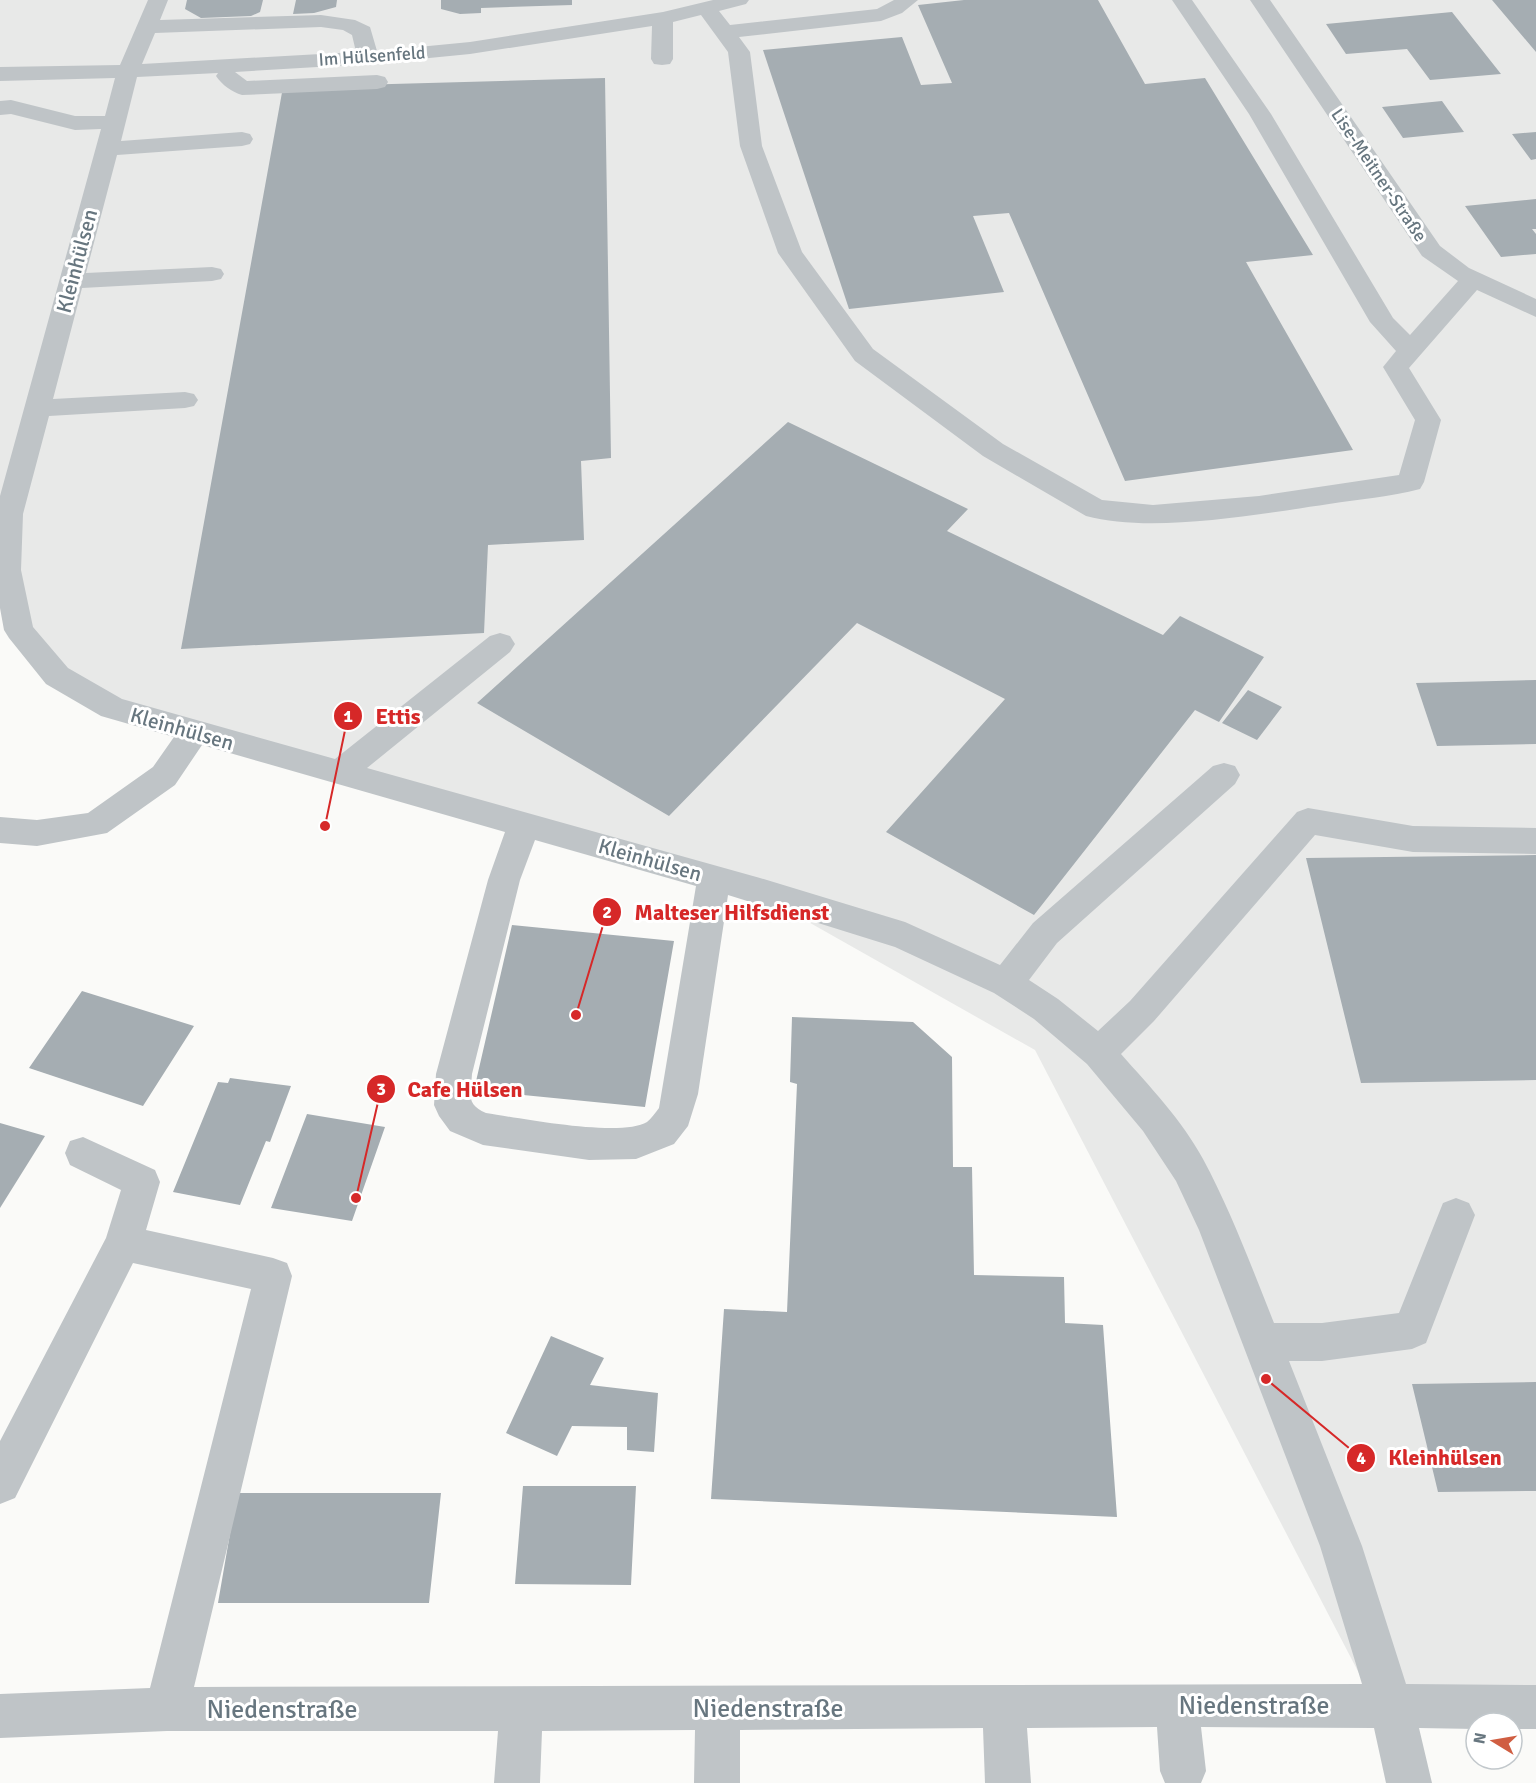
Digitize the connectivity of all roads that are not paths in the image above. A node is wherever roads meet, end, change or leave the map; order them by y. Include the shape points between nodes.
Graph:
1 (158, 0) edge
2 (626, 0) edge
3 (739, 0) edge
4 (908, 0) edge
5 (1182, 0) edge
6 (1260, 0) edge
7 (706, 8) junction
8 (663, 18) junction
9 (630, 23) junction
10 (146, 27) junction
11 (724, 32) junction
12 (369, 58) junction
13 (662, 60) dead end
14 (215, 66) junction
15 (128, 71) junction
16 (0, 74) edge
17 (377, 82) dead end
18 (0, 108) edge
19 (111, 135) junction
20 (242, 139) dead end
21 (212, 274) dead end
22 (1473, 279) junction
23 (72, 281) junction
24 (1536, 309) edge
25 (1410, 351) junction
26 (185, 400) dead end
27 (37, 408) junction
28 (6, 594) edge
29 (501, 644) dead end
30 (194, 733) junction
31 (339, 773) junction
32 (1224, 775) dead end
33 (524, 825) junction
34 (0, 830) edge
35 (1536, 841) edge
36 (714, 878) junction
37 (1006, 983) junction
38 (1099, 1053) junction
39 (83, 1153) dead end
40 (1456, 1215) dead end
41 (123, 1243) junction
42 (1263, 1342) junction
43 (0, 1483) edge
44 (1177, 1705) junction
45 (1391, 1705) junction
46 (1004, 1706) junction
47 (1536, 1707) edge
48 (718, 1708) junction
49 (167, 1709) junction
50 (521, 1710) junction
51 (0, 1716) edge
52 (1183, 1771) dead end
53 (517, 1783) edge
54 (717, 1783) edge
55 (1008, 1783) edge
56 (1409, 1783) edge

1 - 10 street, Kleinhülsen
2 - 9 street
3 - 7 street, Im Hülsenfeld
4 - 11 street via 881,15
5 - 25 street via 1260,114 1383,322
6 - 22 street, Lise-Meitner-Straße via 1431,251
7 - 8 street, Im Hülsenfeld
7 - 11 street
8 - 9 street, Im Hülsenfeld
8 - 13 street
9 - 12 street, Im Hülsenfeld via 470,48
10 - 12 street via 321,21 348,24 362,32
10 - 15 street, Kleinhülsen
11 - 25 street via 739,52 751,146 790,253 864,356 993,450 1096,509 1153,514 1247,506 1410,482 1428,420 1396,367
12 - 14 street, Im Hülsenfeld
14 - 15 street, Im Hülsenfeld
14 - 17 street via 242,87
15 - 16 street, Im Hülsenfeld
15 - 19 street, Kleinhülsen
18 - 19 street via 11,107
19 - 20 street
19 - 23 street, Kleinhülsen
21 - 23 street
22 - 24 street, Lise-Meitner-Straße
22 - 25 street
23 - 27 street, Kleinhülsen
26 - 27 street
27 - 28 street, Kleinhülsen via 9,514
28 - 30 street, Kleinhülsen via 19,630 57,676 112,708
29 - 31 street
30 - 31 street, Kleinhülsen
30 - 34 street via 164,776 96,824 37,833
31 - 33 street, Kleinhülsen
32 - 37 street via 1046,933
33 - 36 street, Kleinhülsen
33 - 36 street via 504,880 454,1074 452,1105 463,1120 483,1129 589,1144 636,1143 661,1133 675,1115 680,1094
35 - 38 street via 1413,839 1308,821 1142,1011
36 - 37 street, Kleinhülsen via 905,936
37 - 38 street, Kleinhülsen via 1047,1009
38 - 42 street, Kleinhülsen via 1156,1119 1189,1169
39 - 41 street via 142,1182
40 - 42 street via 1412,1330 1322,1342
41 - 43 street
41 - 49 street via 273,1276
42 - 45 street, Kleinhülsen via 1341,1546
44 - 45 street, Niedenstraße
44 - 46 street, Niedenstraße
44 - 52 street
45 - 47 street, Niedenstraße
45 - 56 street, Kleinhülsen
46 - 48 street, Niedenstraße
46 - 55 street
48 - 50 street, Niedenstraße
48 - 54 street
49 - 50 street, Niedenstraße
49 - 51 street, Niedenstraße
50 - 53 street

